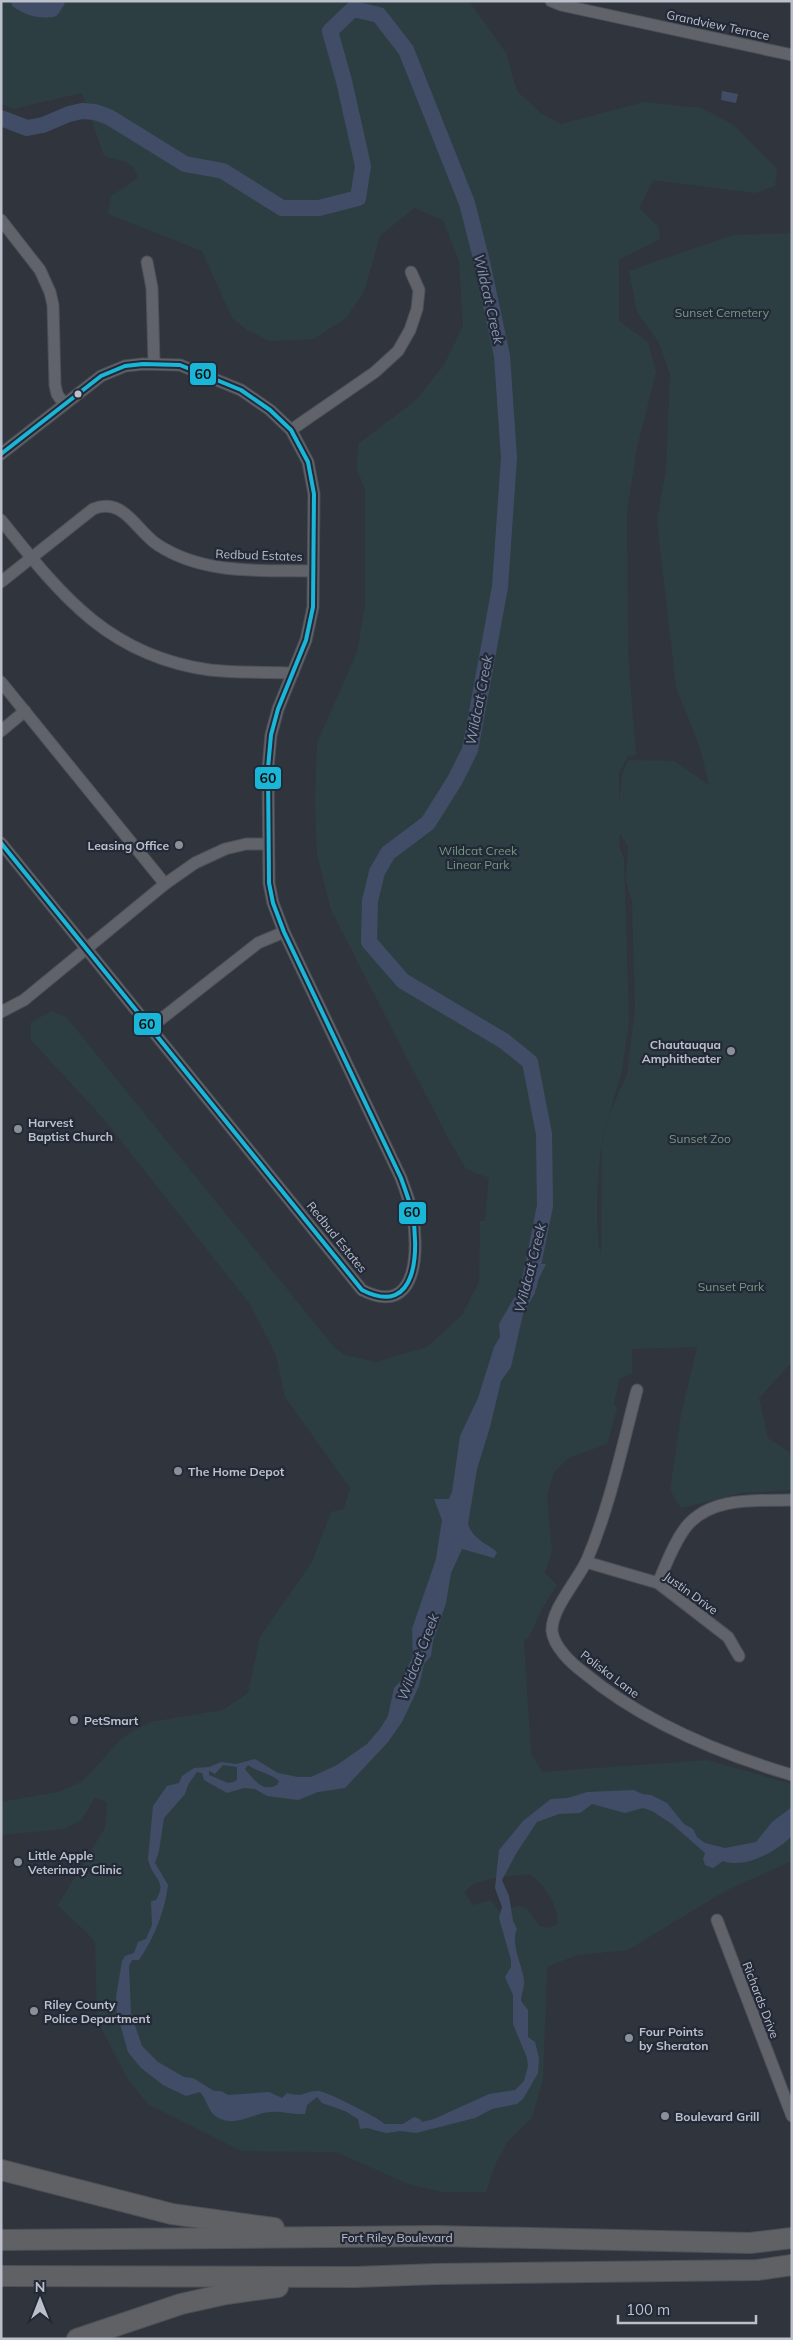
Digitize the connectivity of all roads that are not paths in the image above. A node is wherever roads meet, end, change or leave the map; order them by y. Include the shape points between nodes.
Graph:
1 (551, 1) edge
2 (792, 55) edge
3 (1, 220) edge
4 (147, 262) dead end
5 (411, 272) dead end
6 (154, 363) junction
7 (64, 404) junction
8 (291, 430) junction
9 (1, 454) edge
10 (1, 520) edge
11 (31, 557) junction
12 (313, 571) junction
13 (1, 582) edge
14 (293, 673) junction
15 (1, 682) edge
16 (25, 711) junction
17 (1, 732) edge
18 (1, 843) edge
19 (267, 844) junction
20 (165, 884) junction
21 (284, 932) junction
22 (86, 950) junction
23 (1, 1012) edge
24 (151, 1027) junction
25 (636, 1390) dead end
26 (792, 1500) edge
27 (586, 1562) junction
28 (658, 1583) junction
29 (739, 1656) dead end
30 (792, 1775) edge
31 (717, 1920) dead end
32 (792, 2116) edge
33 (1, 2170) edge
34 (348, 2237) junction
35 (792, 2238) edge
36 (1, 2240) edge
37 (792, 2265) edge
38 (1, 2276) edge
39 (356, 2277) junction
40 (77, 2339) edge

1 - 2 street, Grandview Terrace via 561,6
3 - 7 street via 40,270 50,292 55,384
4 - 6 street via 152,288
5 - 8 street via 419,290 417,309 398,351 375,372
6 - 7 street, Redbud Estates via 112,371
6 - 8 street, Redbud Estates via 180,365 241,390
7 - 9 street, Redbud Estates
8 - 12 street, Redbud Estates via 308,462 314,494
10 - 11 street
11 - 12 street, Redbud Estates via 93,509 110,506 126,514 156,544 214,568
11 - 13 street, Redbud Estates
11 - 14 street via 74,606 107,632 148,654 211,670
12 - 14 street, Redbud Estates via 313,607 306,640
14 - 19 street, Redbud Estates via 271,735
15 - 16 street
16 - 17 street
16 - 20 street
18 - 22 street, Redbud Estates
19 - 20 street via 225,849 195,863
19 - 21 street, Redbud Estates via 273,903
20 - 22 street
21 - 24 street via 258,943
21 - 24 street, Redbud Estates via 401,1178 412,1211 414,1243 412,1274 406,1288 394,1296 377,1297 362,1290
22 - 23 street via 24,1000
22 - 24 street, Redbud Estates
25 - 27 street, Poliska Lane via 608,1501
26 - 28 street via 735,1501 704,1513 686,1526
27 - 28 street, Justin Drive
27 - 30 street, Poliska Lane via 553,1619 552,1632 569,1661 652,1720 754,1763
28 - 29 street, Justin Drive via 728,1637
31 - 32 street, Richards Drive
33 - 34 highway via 172,2214
34 - 35 highway, Fort Riley Boulevard via 750,2243
34 - 36 highway, Fort Riley Boulevard
37 - 39 highway via 757,2270
38 - 39 highway
39 - 40 highway via 226,2294 181,2304

